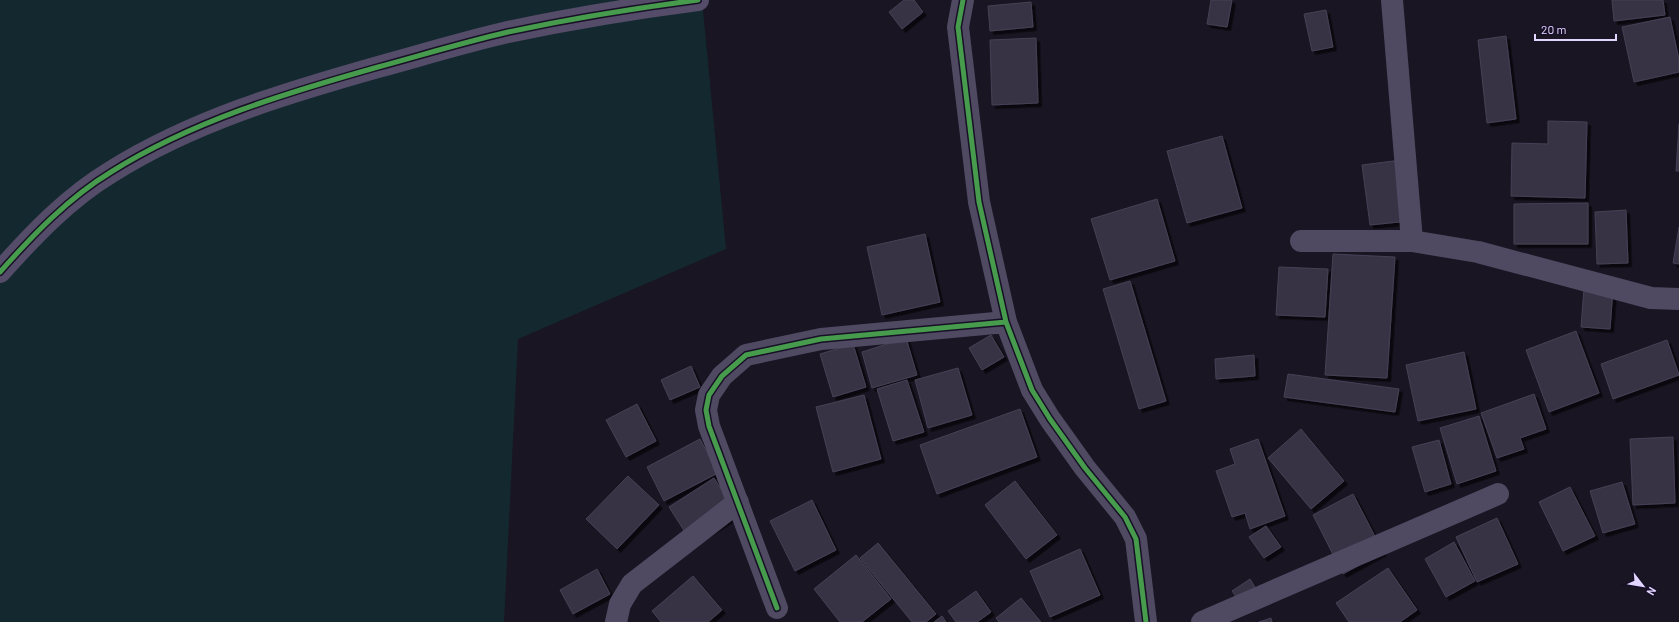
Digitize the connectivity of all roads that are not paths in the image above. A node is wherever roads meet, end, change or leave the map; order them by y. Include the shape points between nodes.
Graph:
1 (698, 0) edge
2 (962, 0) edge
3 (1392, 0) edge
4 (1412, 241) junction
5 (1301, 242) dead end
6 (0, 272) edge
7 (1679, 299) edge
8 (1006, 322) junction
9 (1498, 494) dead end
10 (738, 502) junction
11 (777, 608) dead end
12 (616, 622) edge
13 (1146, 622) edge
14 (1202, 622) edge

1 - 6 street via 508,32 308,87 222,118 155,146 108,173 66,205 33,235
2 - 8 street via 958,26 979,202
3 - 4 street
4 - 5 street
4 - 7 street via 1478,252 1651,298
8 - 10 street via 821,339 746,355 722,376 709,395 706,410 709,426
8 - 13 street via 1036,396 1085,468 1125,517 1136,539
9 - 14 street
10 - 11 street
10 - 12 street via 632,584 620,604

